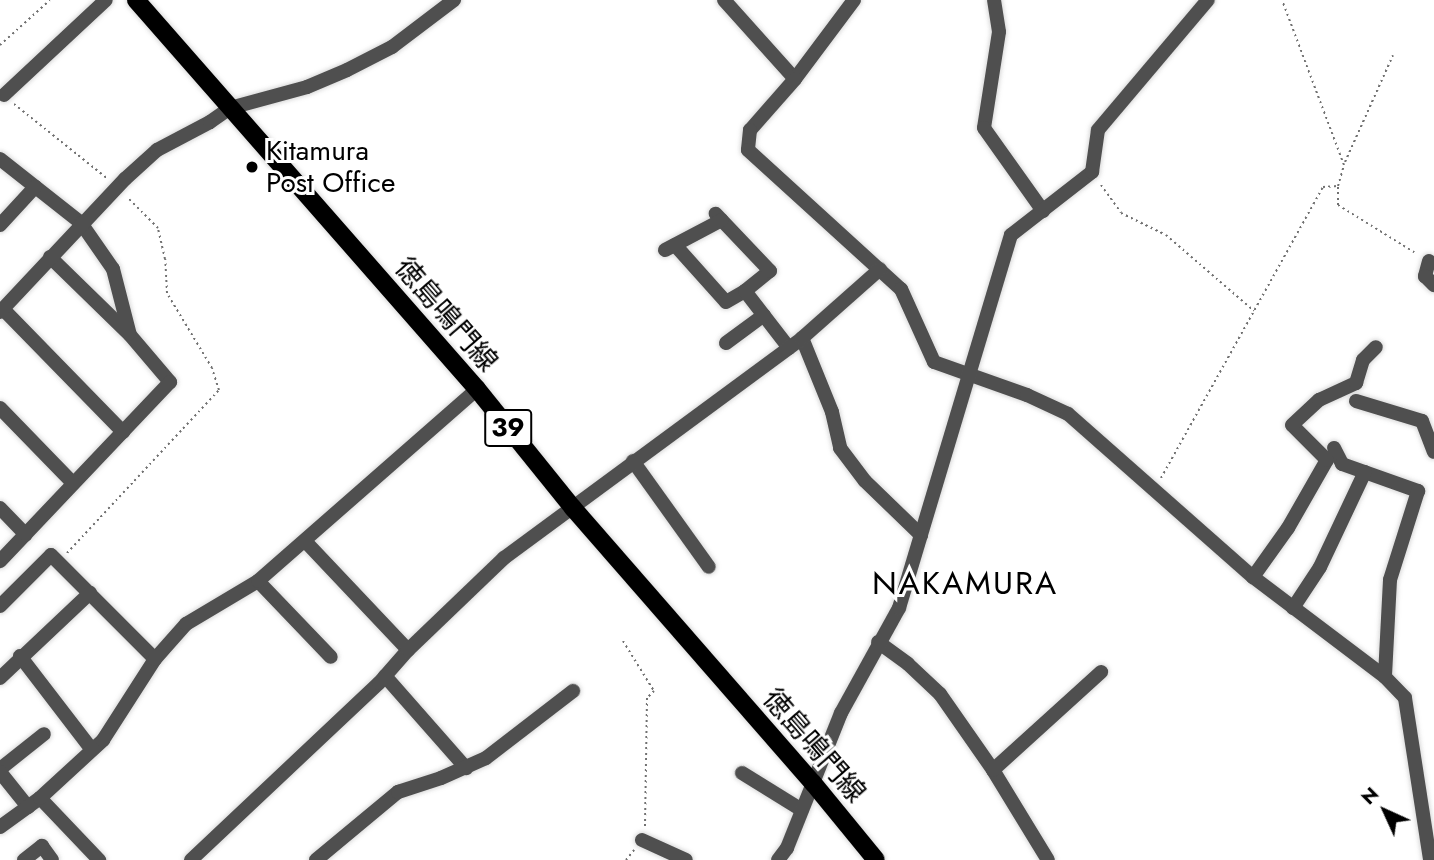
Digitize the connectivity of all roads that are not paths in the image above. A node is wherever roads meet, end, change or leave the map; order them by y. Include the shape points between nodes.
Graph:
1 (106, 0) edge
2 (136, 0) edge
3 (454, 0) edge
4 (724, 0) edge
5 (854, 0) edge
6 (994, 0) edge
7 (1208, 0) edge
8 (795, 79) junction
9 (4, 95) dead end
10 (230, 108) junction
11 (0, 159) edge
12 (35, 187) junction
13 (1043, 212) junction
14 (81, 223) junction
15 (0, 225) edge
16 (50, 257) junction
17 (1429, 261) road end
18 (880, 269) junction
19 (1434, 285) edge
20 (745, 290) junction
21 (1, 311) edge
22 (764, 315) junction
23 (130, 335) junction
24 (802, 338) junction
25 (726, 343) dead end
26 (1376, 347) dead end
27 (789, 348) junction
28 (969, 374) junction
29 (477, 389) junction
30 (1356, 401) dead end
31 (0, 408) edge
32 (122, 432) junction
33 (1334, 448) dead end
34 (1434, 452) edge
35 (633, 461) junction
36 (1365, 472) junction
37 (73, 483) junction
38 (0, 508) edge
39 (573, 508) junction
40 (26, 535) junction
41 (921, 535) junction
42 (305, 541) junction
43 (0, 561) edge
44 (709, 567) dead end
45 (1253, 577) junction
46 (257, 581) junction
47 (90, 593) junction
48 (0, 606) edge
49 (1293, 608) junction
50 (878, 642) junction
51 (408, 650) junction
52 (20, 656) junction
53 (331, 657) dead end
54 (155, 659) junction
55 (1101, 672) dead end
56 (385, 676) junction
57 (1385, 677) junction
58 (0, 678) edge
59 (573, 691) dead end
60 (44, 734) dead end
61 (92, 750) junction
62 (466, 768) junction
63 (993, 769) junction
64 (0, 770) edge
65 (742, 773) dead end
66 (813, 783) junction
67 (34, 802) junction
68 (802, 810) junction
69 (0, 827) edge
70 (642, 840) road end
71 (24, 860) edge
72 (52, 860) edge
73 (99, 860) edge
74 (191, 860) edge
75 (316, 860) edge
76 (686, 860) edge
77 (778, 860) edge
78 (876, 860) edge
79 (1048, 860) edge
80 (1430, 860) edge

1 - 9 street
2 - 10 main road, 徳島鳴門線 / 39
3 - 10 street via 392,47 347,70 294,91
4 - 8 street
5 - 8 street
6 - 13 street via 999,32 984,128
7 - 13 street via 1098,130 1092,172
8 - 18 street via 750,130 748,150
10 - 14 street via 157,150
10 - 29 main road, 徳島鳴門線 / 39
11 - 12 street
12 - 14 street
12 - 15 street
13 - 28 street via 1011,235
14 - 16 street
14 - 23 street via 113,269
16 - 21 street
16 - 23 street
17 - 19 street via 1425,276
18 - 24 street
18 - 28 street via 901,289 934,362
20 - 20 street via 726,302 670,248 719,217 770,271
20 - 22 street
21 - 32 street
22 - 25 street
22 - 27 street
23 - 32 street via 170,382
24 - 27 street
24 - 41 street via 832,412 840,448 865,481
26 - 45 street via 1363,360 1356,383 1319,400 1292,425 1326,460 1289,528
27 - 35 street
28 - 41 street
28 - 45 street via 1068,414
29 - 39 main road, 徳島鳴門線 / 39
29 - 42 street
30 - 34 street via 1422,421
31 - 37 street
32 - 37 street
33 - 36 street via 1342,464
35 - 39 street
35 - 44 street
36 - 49 street via 1320,567
36 - 57 street via 1418,491 1390,580
37 - 40 street
38 - 40 street
39 - 51 street via 505,558
39 - 66 main road, 徳島鳴門線 / 39
40 - 43 street
41 - 50 street via 899,608
42 - 46 street
42 - 51 street
45 - 49 street
46 - 53 street
46 - 54 street via 186,624
47 - 48 street via 51,555
47 - 52 street
47 - 54 street
49 - 57 street
50 - 63 street via 940,694
50 - 66 street via 841,713
51 - 56 street
52 - 58 street
52 - 61 street
54 - 61 street
55 - 63 street
56 - 62 street
56 - 74 street
57 - 80 street via 1405,698
59 - 62 street via 486,758
60 - 64 street
61 - 67 street
62 - 75 street via 398,792
63 - 79 street
64 - 67 street
65 - 68 street
66 - 68 street
66 - 78 main road, 徳島鳴門線 / 39
67 - 69 street
67 - 73 street
68 - 77 street
70 - 76 street
71 - 72 street via 42,846

